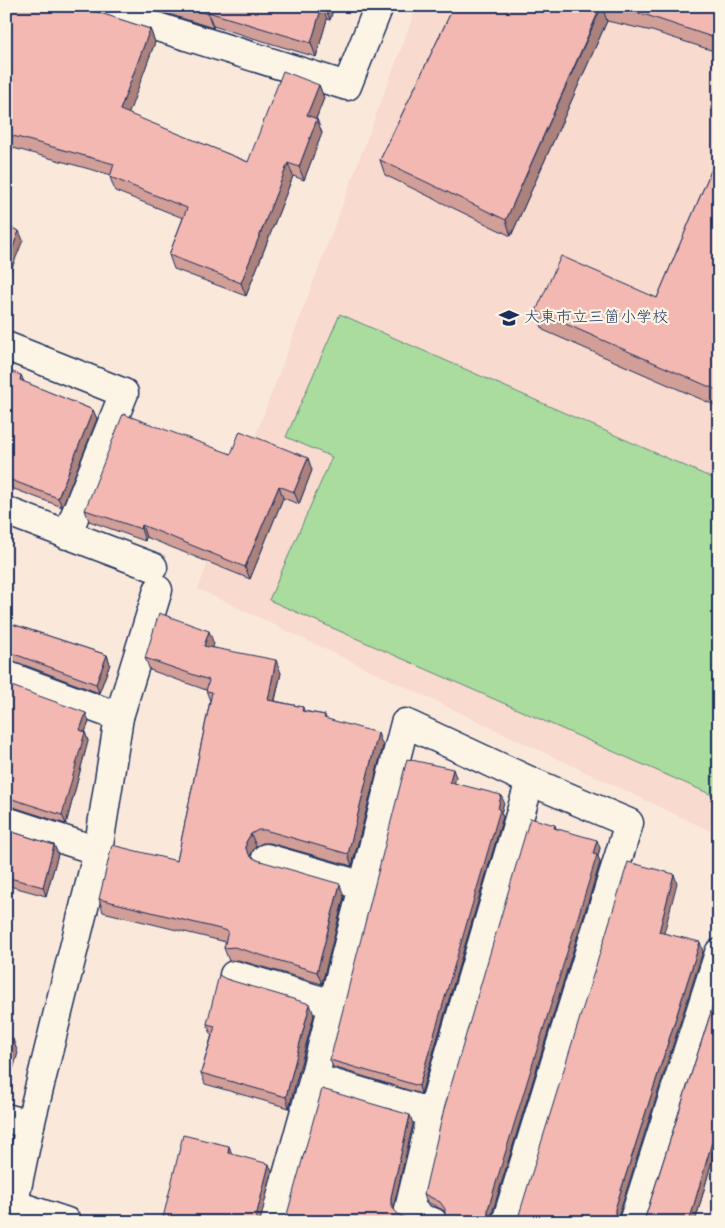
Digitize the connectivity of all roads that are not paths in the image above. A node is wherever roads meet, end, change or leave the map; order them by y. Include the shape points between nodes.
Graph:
1 (90, 6) edge
2 (379, 6) edge
3 (6, 346) edge
4 (6, 511) edge
5 (67, 535) junction
6 (6, 676) edge
7 (119, 717) junction
8 (530, 781) junction
9 (6, 821) edge
10 (98, 851) junction
11 (266, 858) dead end
12 (364, 886) junction
13 (719, 953) edge
14 (234, 974) dead end
15 (333, 1004) junction
16 (314, 1078) junction
17 (432, 1113) junction
18 (18, 1121) edge
19 (12, 1213) edge
20 (428, 1221) edge
21 (67, 1222) edge
22 (274, 1222) edge
23 (506, 1222) edge
24 (633, 1222) edge

1 - 2 street via 347,86
3 - 5 street via 124,393
4 - 5 street
5 - 7 street via 156,578
6 - 7 street
7 - 10 street
8 - 12 street via 405,723
8 - 17 street
8 - 23 street via 629,822
9 - 10 street
10 - 18 street
11 - 12 street
12 - 15 street
13 - 24 street
14 - 15 street
15 - 16 street
16 - 17 street
16 - 22 street
17 - 20 street via 409,1209
18 - 19 street
19 - 21 street

